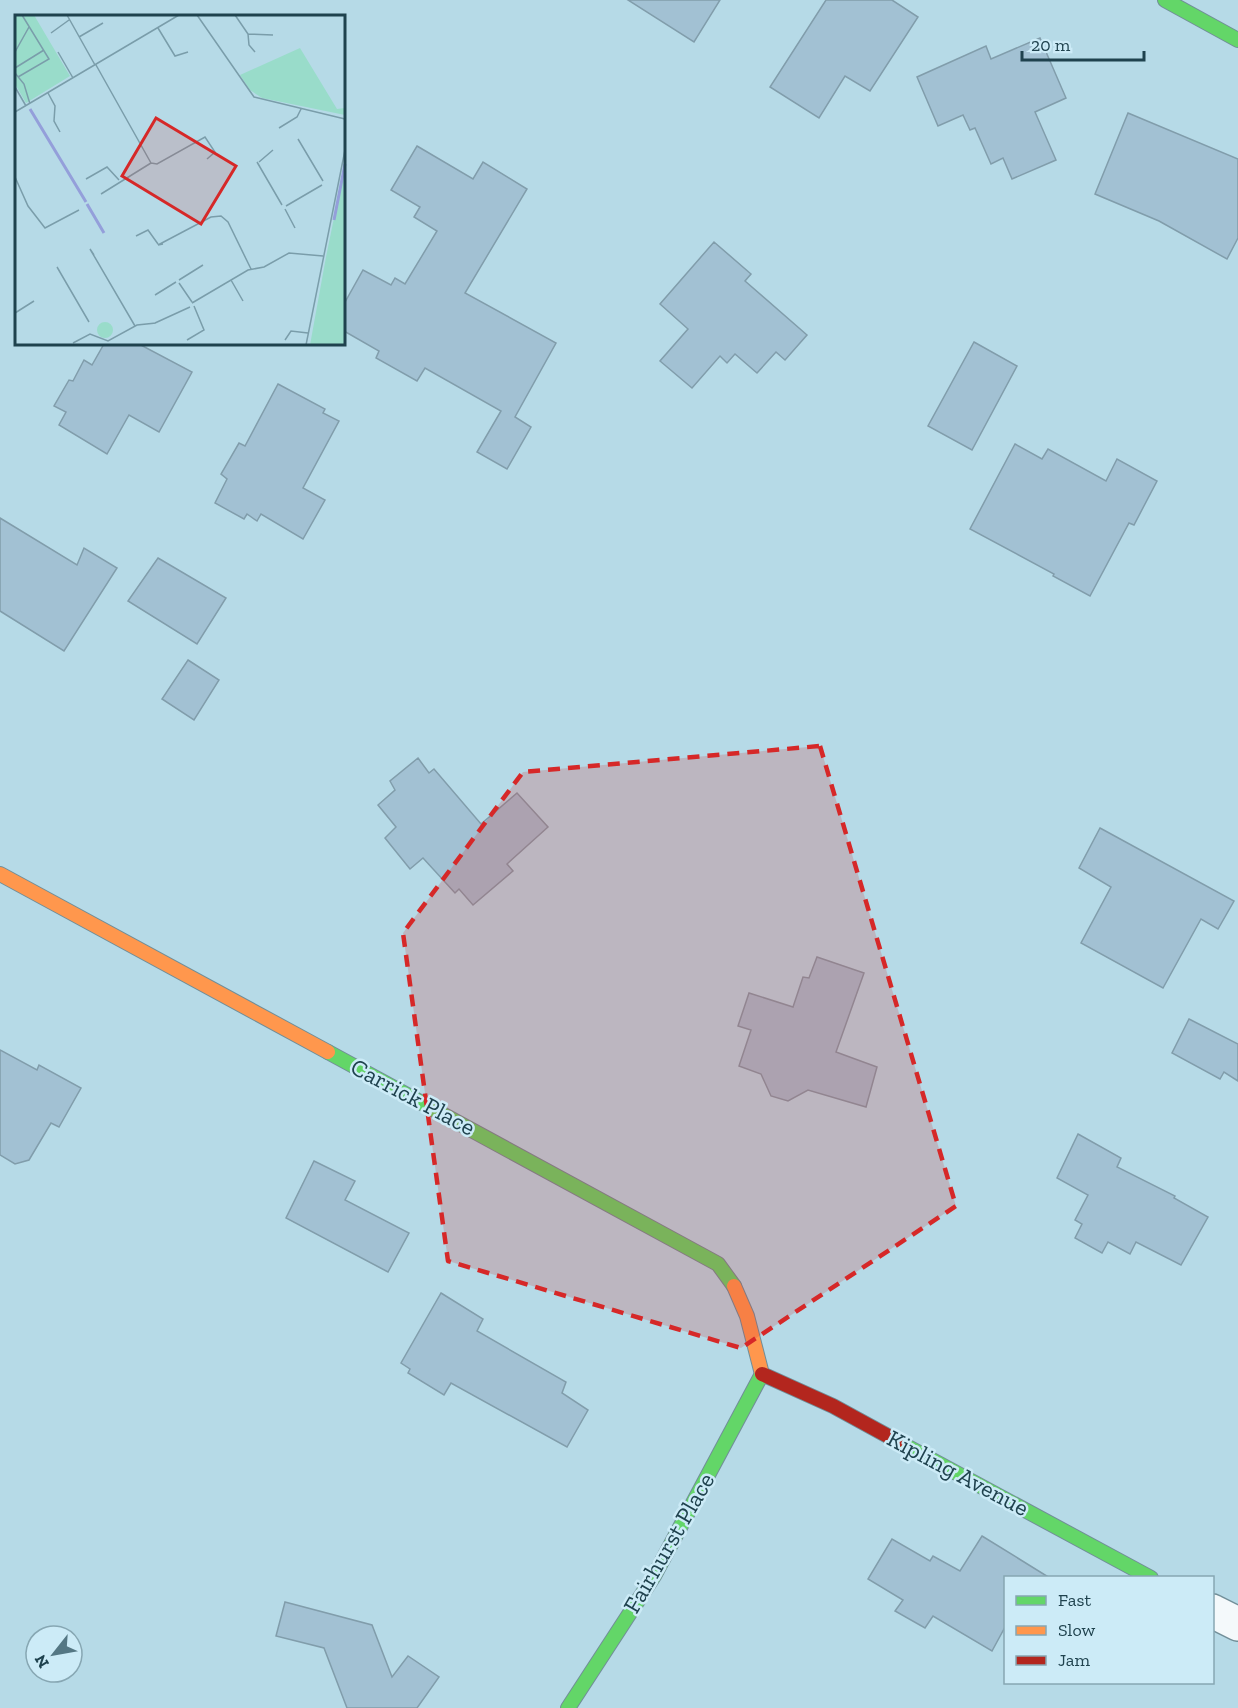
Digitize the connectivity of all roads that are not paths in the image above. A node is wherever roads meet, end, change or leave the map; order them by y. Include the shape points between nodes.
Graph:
1 (1166, 0) edge
2 (1238, 40) edge
3 (0, 874) edge
4 (762, 1374) junction
5 (1147, 1576) edge
6 (1214, 1612) edge
7 (1238, 1624) edge
8 (567, 1708) edge

1 - 2 street
3 - 4 street, Carrick Place via 718,1264 735,1284 748,1314
4 - 5 street, Kipling Avenue via 833,1406
4 - 8 street, Fairhurst Place via 654,1576
6 - 7 street

